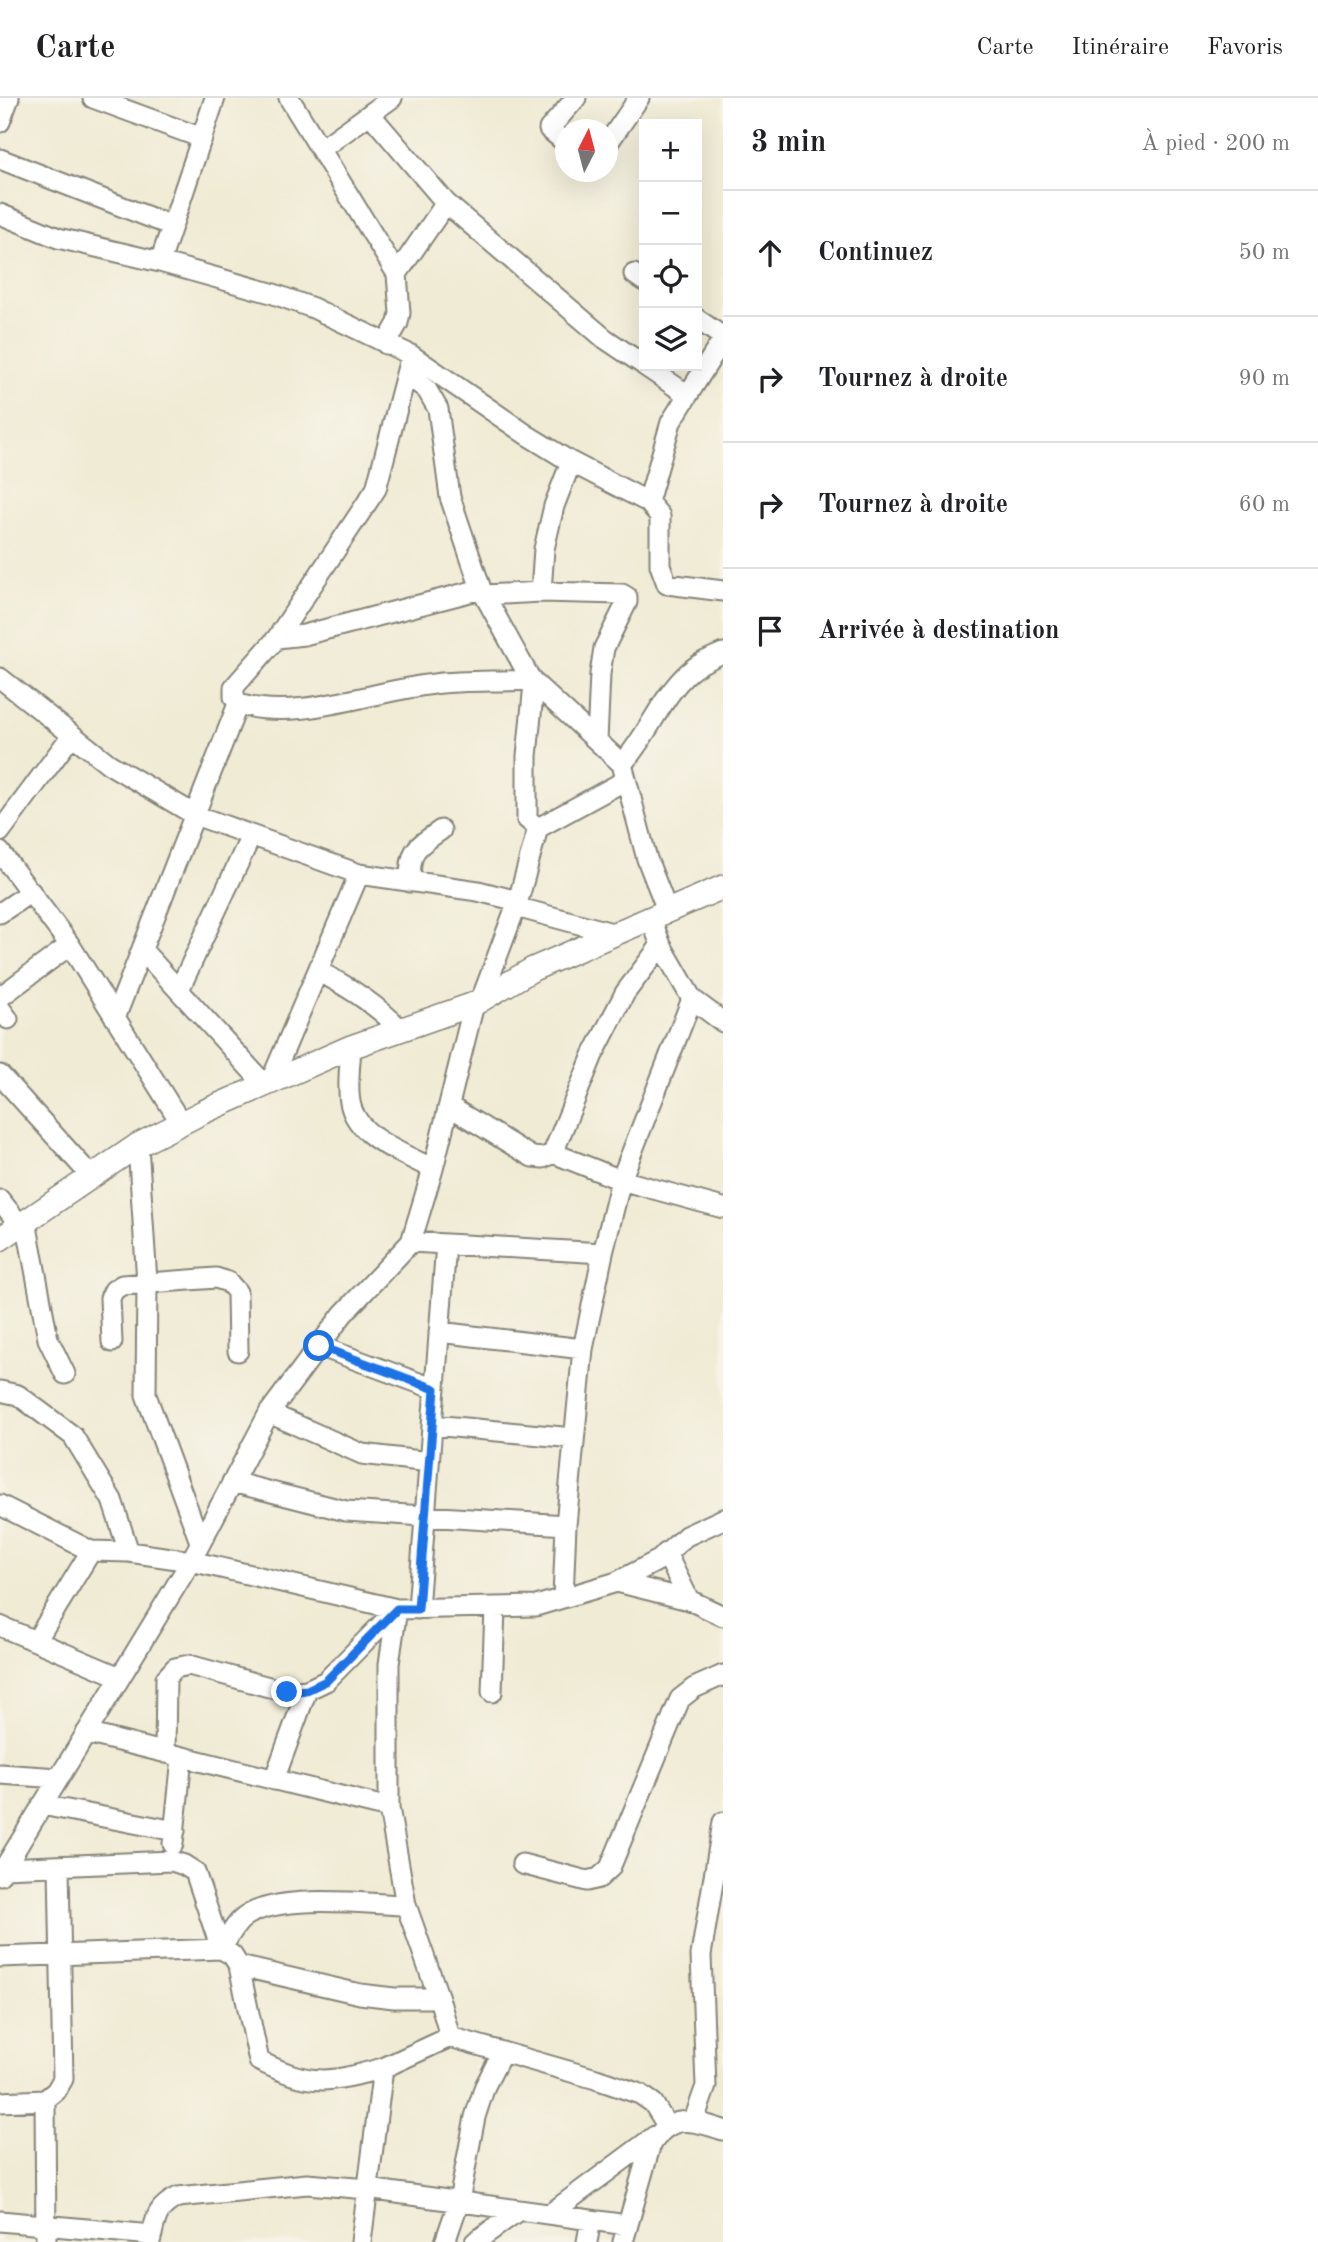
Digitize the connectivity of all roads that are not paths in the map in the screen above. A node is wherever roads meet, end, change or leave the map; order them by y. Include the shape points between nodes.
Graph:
1 (9, 98) edge
2 (93, 98) edge
3 (215, 98) edge
4 (289, 98) edge
5 (576, 98) edge
6 (639, 98) edge
7 (383, 103) edge
8 (558, 119) edge
9 (0, 122) edge
10 (618, 128) edge
11 (202, 138) junction
12 (321, 149) junction
13 (0, 159) edge
14 (446, 203) junction
15 (0, 214) edge
16 (172, 226) junction
17 (160, 262) junction
18 (397, 274) junction
19 (702, 323) edge
20 (723, 338) edge
21 (386, 344) junction
22 (639, 361) edge
23 (409, 365) junction
24 (654, 371) edge
25 (688, 395) junction
26 (571, 462) junction
27 (648, 502) junction
28 (723, 591) edge
29 (482, 592) junction
30 (541, 592) junction
31 (277, 638) junction
32 (723, 653) edge
33 (0, 678) edge
34 (533, 682) junction
35 (237, 705) junction
36 (72, 735) junction
37 (597, 741) junction
38 (624, 772) junction
39 (195, 815) junction
40 (538, 828) junction
41 (441, 830) dead end
42 (0, 832) edge
43 (251, 836) junction
44 (0, 852) edge
45 (359, 874) junction
46 (410, 881) junction
47 (723, 887) edge
48 (31, 892) junction
49 (517, 904) junction
50 (0, 913) edge
51 (659, 915) junction
52 (616, 934) junction
53 (70, 945) junction
54 (661, 945) junction
55 (142, 950) junction
56 (318, 971) junction
57 (179, 990) junction
58 (0, 996) edge
59 (692, 999) junction
60 (478, 1002) junction
61 (115, 1018) junction
62 (723, 1021) edge
63 (400, 1029) junction
64 (351, 1047) junction
65 (0, 1075) edge
66 (267, 1084) junction
67 (449, 1106) junction
68 (181, 1124) junction
69 (138, 1145) junction
70 (553, 1153) junction
71 (433, 1169) junction
72 (91, 1177) junction
73 (621, 1180) junction
74 (0, 1200) edge
75 (723, 1208) edge
76 (23, 1223) junction
77 (0, 1239) edge
78 (411, 1242) junction
79 (446, 1244) junction
80 (603, 1253) junction
81 (147, 1282) junction
82 (439, 1332) junction
83 (112, 1342) dead end
84 (319, 1346) junction
85 (583, 1349) junction
86 (239, 1350) dead end
87 (65, 1374) dead end
88 (435, 1389) junction
89 (0, 1391) edge
90 (269, 1413) junction
91 (432, 1425) junction
92 (575, 1438) junction
93 (429, 1462) junction
94 (232, 1482) junction
95 (0, 1505) edge
96 (426, 1516) junction
97 (723, 1519) edge
98 (566, 1525) junction
99 (703, 1528) junction
100 (723, 1534) edge
101 (200, 1542) junction
102 (91, 1551) junction
103 (129, 1552) junction
104 (666, 1553) junction
105 (191, 1561) junction
106 (617, 1582) junction
107 (563, 1598) junction
108 (689, 1600) junction
109 (495, 1608) junction
110 (397, 1609) junction
111 (418, 1609) junction
112 (723, 1616) edge
113 (0, 1626) edge
114 (36, 1641) junction
115 (723, 1675) edge
116 (120, 1677) junction
117 (307, 1690) junction
118 (492, 1692) dead end
119 (86, 1734) junction
120 (173, 1755) junction
121 (0, 1774) edge
122 (59, 1778) junction
123 (274, 1780) junction
124 (42, 1805) junction
125 (389, 1808) junction
126 (723, 1822) edge
127 (175, 1832) junction
128 (172, 1861) junction
129 (522, 1864) dead end
130 (59, 1866) junction
131 (2, 1872) edge
132 (405, 1905) junction
133 (221, 1949) junction
134 (61, 1955) junction
135 (0, 1957) edge
136 (239, 1966) junction
137 (439, 1998) junction
138 (450, 2037) junction
139 (502, 2053) junction
140 (383, 2068) junction
141 (45, 2100) junction
142 (0, 2102) edge
143 (694, 2120) junction
144 (723, 2130) edge
145 (662, 2132) junction
146 (368, 2189) junction
147 (459, 2201) junction
148 (519, 2210) junction
149 (550, 2214) junction
150 (591, 2220) junction
151 (0, 2221) edge
152 (625, 2233) edge
153 (46, 2234) edge
154 (151, 2239) edge
155 (360, 2242) edge
156 (445, 2242) edge
157 (474, 2242) edge
158 (587, 2242) edge

1 - 9 street
2 - 11 street
3 - 11 street
4 - 12 street
5 - 8 street
6 - 10 street
7 - 12 street
7 - 14 street
11 - 16 street
12 - 18 street
13 - 16 street
14 - 18 street
14 - 22 street via 595,330
15 - 17 street via 58,238
16 - 17 street
17 - 21 street via 313,308
18 - 21 street via 400,313
19 - 20 street
20 - 25 street
21 - 23 street
23 - 26 street
23 - 29 street via 439,409 450,497
23 - 31 street via 376,489
24 - 25 street
25 - 27 street via 671,422
26 - 27 street
26 - 30 street via 544,550
27 - 28 street via 660,516 660,565 667,584
29 - 30 street
29 - 31 street
29 - 34 street
30 - 37 street via 627,597 604,648
31 - 35 street via 234,687
32 - 38 street via 690,671 674,689
33 - 36 street
34 - 35 street via 434,684 270,711
34 - 37 street
34 - 40 street via 527,818
35 - 39 street
36 - 39 street via 109,764
36 - 42 street
37 - 38 street
38 - 40 street
38 - 51 street
39 - 43 street
39 - 55 street
40 - 49 street
41 - 46 street via 415,848
43 - 45 street
43 - 57 street
44 - 48 street
45 - 46 street
45 - 56 street
46 - 49 street via 478,891
47 - 51 street
48 - 50 street
48 - 53 street
49 - 52 street
49 - 60 street
51 - 52 street
51 - 54 street
52 - 60 street via 533,969
53 - 58 street
53 - 61 street
54 - 59 street
54 - 70 street via 625,993 593,1055
55 - 57 street
55 - 61 street
56 - 63 street via 379,1007
56 - 66 street
57 - 66 street
59 - 62 street
59 - 73 street
60 - 63 street
60 - 67 street
61 - 68 street
63 - 64 street
64 - 66 street
64 - 71 street via 350,1103 359,1123 373,1136
65 - 72 street
66 - 68 street
67 - 70 street via 532,1157
67 - 71 street
68 - 69 street
69 - 72 street
69 - 81 street
70 - 73 street
71 - 78 street
72 - 76 street
73 - 75 street
73 - 80 street
74 - 76 street
76 - 77 street
76 - 87 street via 48,1339
78 - 79 street
78 - 84 street
79 - 80 street
79 - 82 street
80 - 85 street
81 - 83 street via 114,1290 110,1298
81 - 86 street via 216,1278 228,1282 237,1292
81 - 101 street via 146,1395
82 - 85 street
82 - 88 street
84 - 88 street
84 - 90 street
85 - 92 street
88 - 91 street
89 - 103 street via 19,1395 73,1436 112,1500
90 - 93 street via 362,1454
90 - 94 street
91 - 92 street
91 - 93 street
92 - 98 street
93 - 96 street
94 - 96 street via 345,1511
94 - 101 street
95 - 102 street
96 - 98 street
96 - 111 street
97 - 99 street
98 - 107 street
99 - 100 street
99 - 104 street
101 - 105 street
102 - 103 street
102 - 114 street
103 - 105 street
104 - 106 street
104 - 108 street
105 - 110 street
105 - 116 street
106 - 107 street
106 - 108 street
107 - 109 street via 536,1606
108 - 112 street
109 - 111 street
109 - 118 street
110 - 111 street
110 - 117 street via 326,1681
110 - 125 street via 389,1664
113 - 114 street
114 - 116 street
115 - 129 street via 680,1699 610,1868 600,1878 587,1881
116 - 119 street
117 - 120 street via 287,1692 189,1665 175,1668 166,1678
117 - 123 street
119 - 120 street
119 - 122 street
120 - 123 street
120 - 127 street
121 - 122 street
122 - 124 street
123 - 125 street
124 - 127 street
124 - 131 street
125 - 132 street
126 - 143 street via 701,1955 706,2086
127 - 128 street
128 - 130 street
128 - 133 street via 195,1872
130 - 131 street
130 - 134 street
132 - 133 street via 295,1902 263,1908 241,1920
132 - 137 street
133 - 134 street
133 - 136 street
134 - 135 street
134 - 141 street via 63,2079
136 - 137 street via 360,1994
136 - 140 street via 258,2061 310,2080 336,2081
137 - 138 street
138 - 139 street
138 - 140 street
139 - 145 street via 640,2094 653,2103
139 - 147 street via 475,2117
140 - 146 street
141 - 142 street
141 - 153 street
143 - 144 street
143 - 145 street
145 - 149 street
145 - 152 street via 650,2147
146 - 147 street
146 - 154 street via 307,2184 178,2197 157,2213
146 - 155 street
147 - 148 street
147 - 156 street
148 - 149 street
148 - 157 street
149 - 150 street
150 - 152 street
150 - 158 street
151 - 153 street
153 - 154 street

